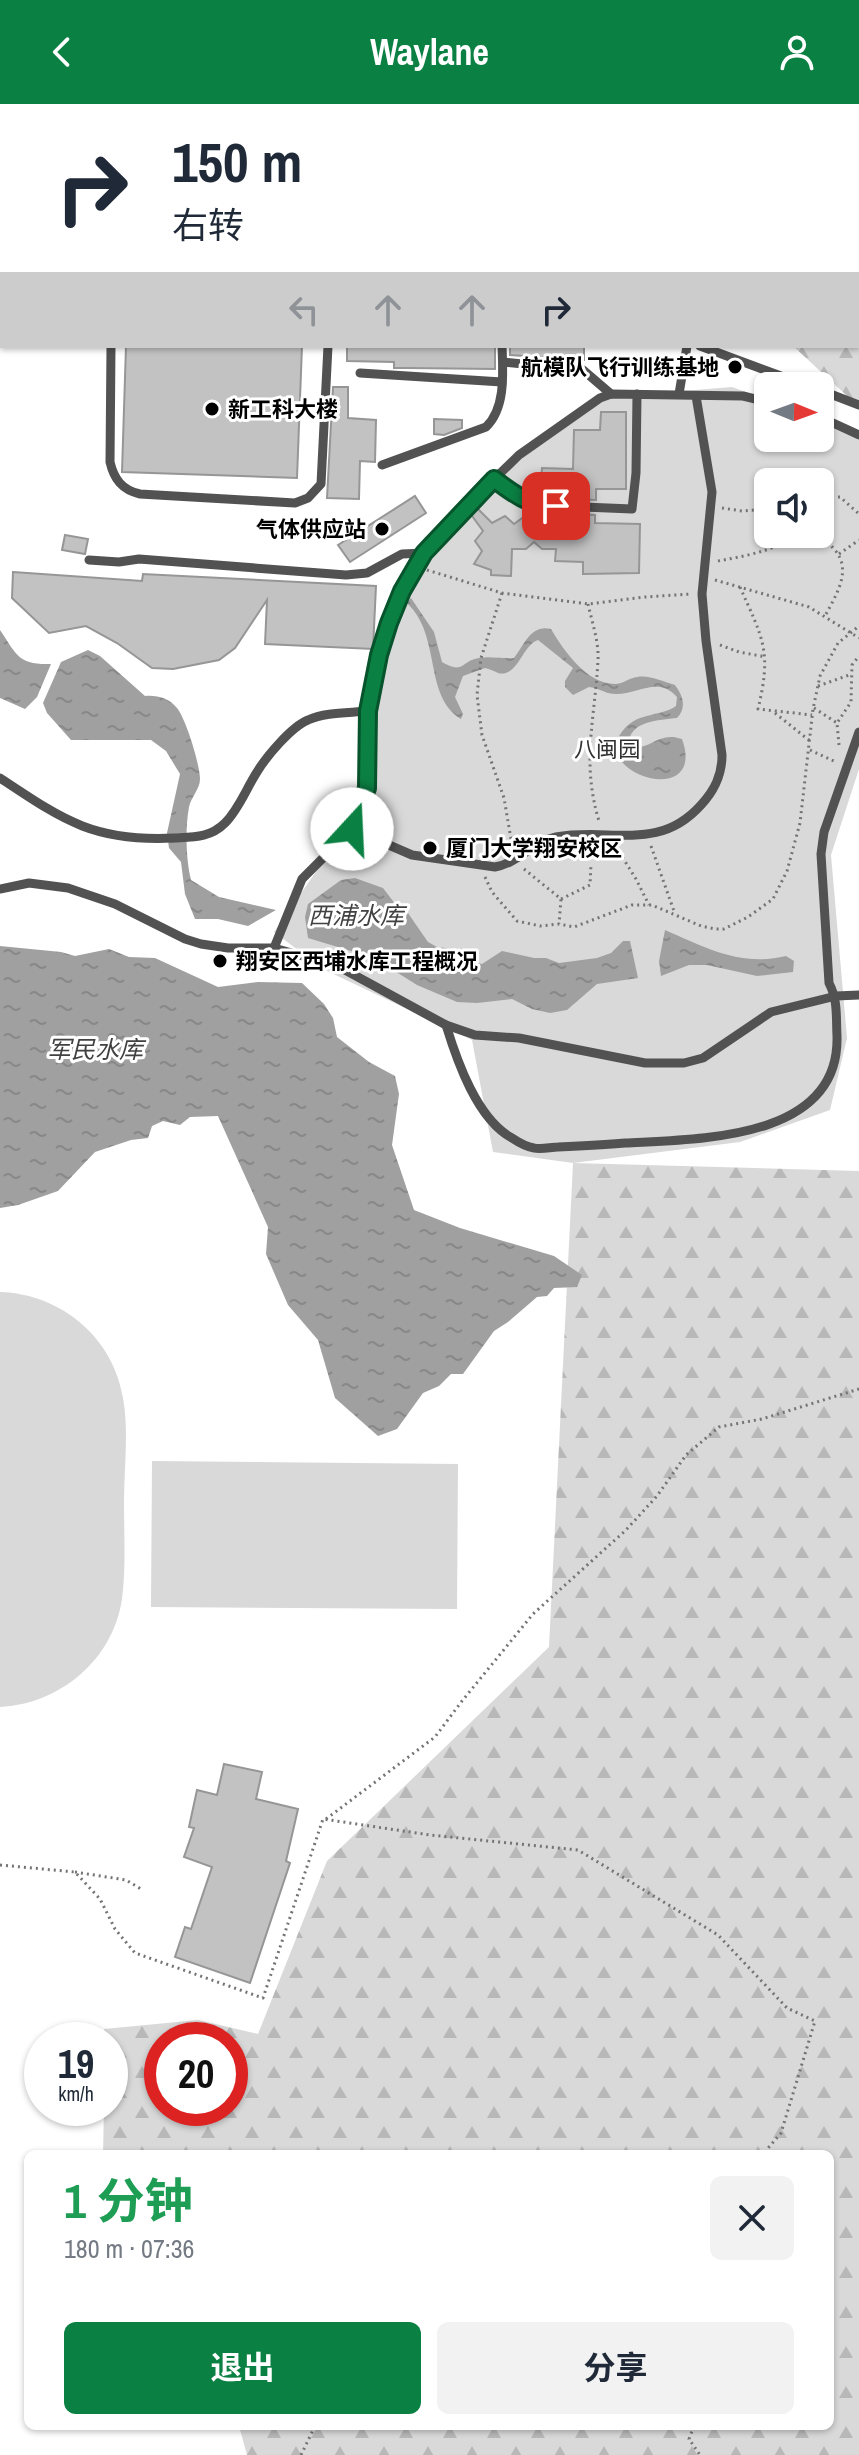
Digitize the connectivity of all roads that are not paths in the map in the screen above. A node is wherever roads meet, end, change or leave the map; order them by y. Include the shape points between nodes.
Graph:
1 (111, 348) edge
2 (328, 348) edge
3 (502, 348) edge
4 (687, 348) edge
5 (705, 348) edge
6 (503, 362) junction
7 (770, 372) edge
8 (360, 373) dead end
9 (502, 382) junction
10 (611, 394) junction
11 (637, 394) junction
12 (679, 394) junction
13 (834, 395) edge
14 (696, 396) junction
15 (754, 399) edge
16 (859, 405) edge
17 (834, 423) edge
18 (859, 435) edge
19 (382, 465) dead end
20 (494, 479) junction
21 (424, 553) junction
22 (89, 560) dead end
23 (368, 711) junction
24 (859, 732) edge
25 (0, 778) edge
26 (352, 829) junction
27 (0, 889) edge
28 (274, 948) junction
29 (859, 995) edge
30 (836, 996) junction
31 (446, 1025) junction

1 - 2 lane via 110,462 122,486 140,494 295,503 321,484
3 - 6 lane
4 - 12 lane
5 - 7 lane
6 - 9 lane
6 - 10 lane via 583,370
8 - 9 lane
9 - 19 lane via 495,419 486,427
10 - 11 lane
10 - 20 lane via 541,438
11 - 12 lane
11 - 20 lane via 632,509 535,505
12 - 14 lane
13 - 16 lane
14 - 15 lane
14 - 26 lane via 712,492 702,594 722,771 710,795 685,821 664,832 558,837 495,867 412,855
17 - 18 lane
20 - 21 lane
21 - 22 lane via 402,554 367,573 346,575
21 - 23 lane via 389,623
23 - 25 lane via 305,721 276,747 225,823 202,837 108,834 81,827
23 - 26 lane via 367,788
24 - 30 lane via 821,854 829,983
26 - 28 lane via 302,879
27 - 28 lane via 46,883 115,904 201,944
28 - 31 lane via 345,970
29 - 30 lane
30 - 31 lane via 771,1012 718,1050 684,1063 617,1059 555,1044 475,1035
30 - 31 lane via 836,1059 820,1091 805,1106 773,1125 680,1140 534,1148 509,1137 474,1094

